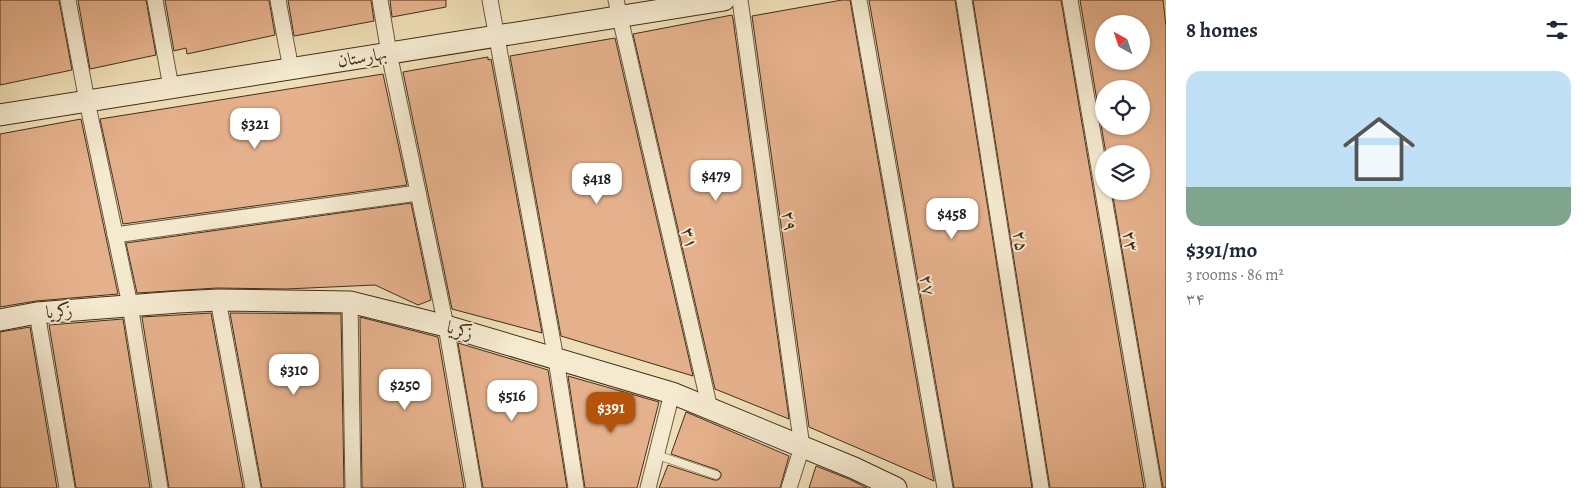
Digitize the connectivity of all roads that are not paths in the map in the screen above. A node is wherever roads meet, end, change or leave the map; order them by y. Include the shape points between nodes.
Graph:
1 (68, 0) edge
2 (155, 0) edge
3 (278, 0) edge
4 (380, 0) edge
5 (490, 0) edge
6 (724, 0) edge
7 (740, 0) edge
8 (858, 0) edge
9 (964, 0) edge
10 (1070, 0) edge
11 (618, 8) edge
12 (497, 36) junction
13 (389, 53) junction
14 (291, 69) junction
15 (171, 88) junction
16 (87, 101) junction
17 (0, 115) edge
18 (418, 193) junction
19 (115, 235) junction
20 (218, 300) junction
21 (350, 302) junction
22 (130, 305) junction
23 (37, 313) junction
24 (0, 320) edge
25 (446, 326) junction
26 (556, 359) junction
27 (672, 393) junction
28 (710, 409) junction
29 (802, 447) junction
30 (657, 455) junction
31 (716, 475) dead end
32 (67, 488) edge
33 (160, 488) edge
34 (253, 488) edge
35 (353, 488) edge
36 (474, 488) edge
37 (576, 488) edge
38 (648, 488) edge
39 (789, 488) edge
40 (896, 488) edge
41 (945, 488) edge
42 (1041, 488) edge
43 (1154, 488) edge

1 - 16 street
2 - 15 street
3 - 14 street
4 - 13 street
5 - 12 street
6 - 11 street, بهارستان
7 - 29 street, ۲۹
8 - 41 street, ۲۷
9 - 42 street, ۲۵
10 - 43 street, ۲۳
11 - 12 street, بهارستان
11 - 28 street, ۳۱
12 - 13 street, بهارستان
12 - 26 street
13 - 14 street, بهارستان
13 - 18 street
14 - 15 street, بهارستان
15 - 16 street, بهارستان
16 - 17 street, بهارستان
16 - 19 street
18 - 19 street
18 - 25 street
19 - 22 street
20 - 21 street, زکریا
20 - 22 street, زکریا
20 - 34 street
21 - 25 street, زکریا
21 - 35 street
22 - 23 street, زکریا
22 - 33 street
23 - 24 street, زکریا
23 - 32 street
25 - 26 street, زکریا
25 - 36 street
26 - 27 street, زکریا
26 - 37 street
27 - 28 street, زکریا
27 - 30 street
28 - 29 street, زکریا
29 - 39 street
29 - 40 street, زکریا
30 - 31 lane
30 - 38 street

